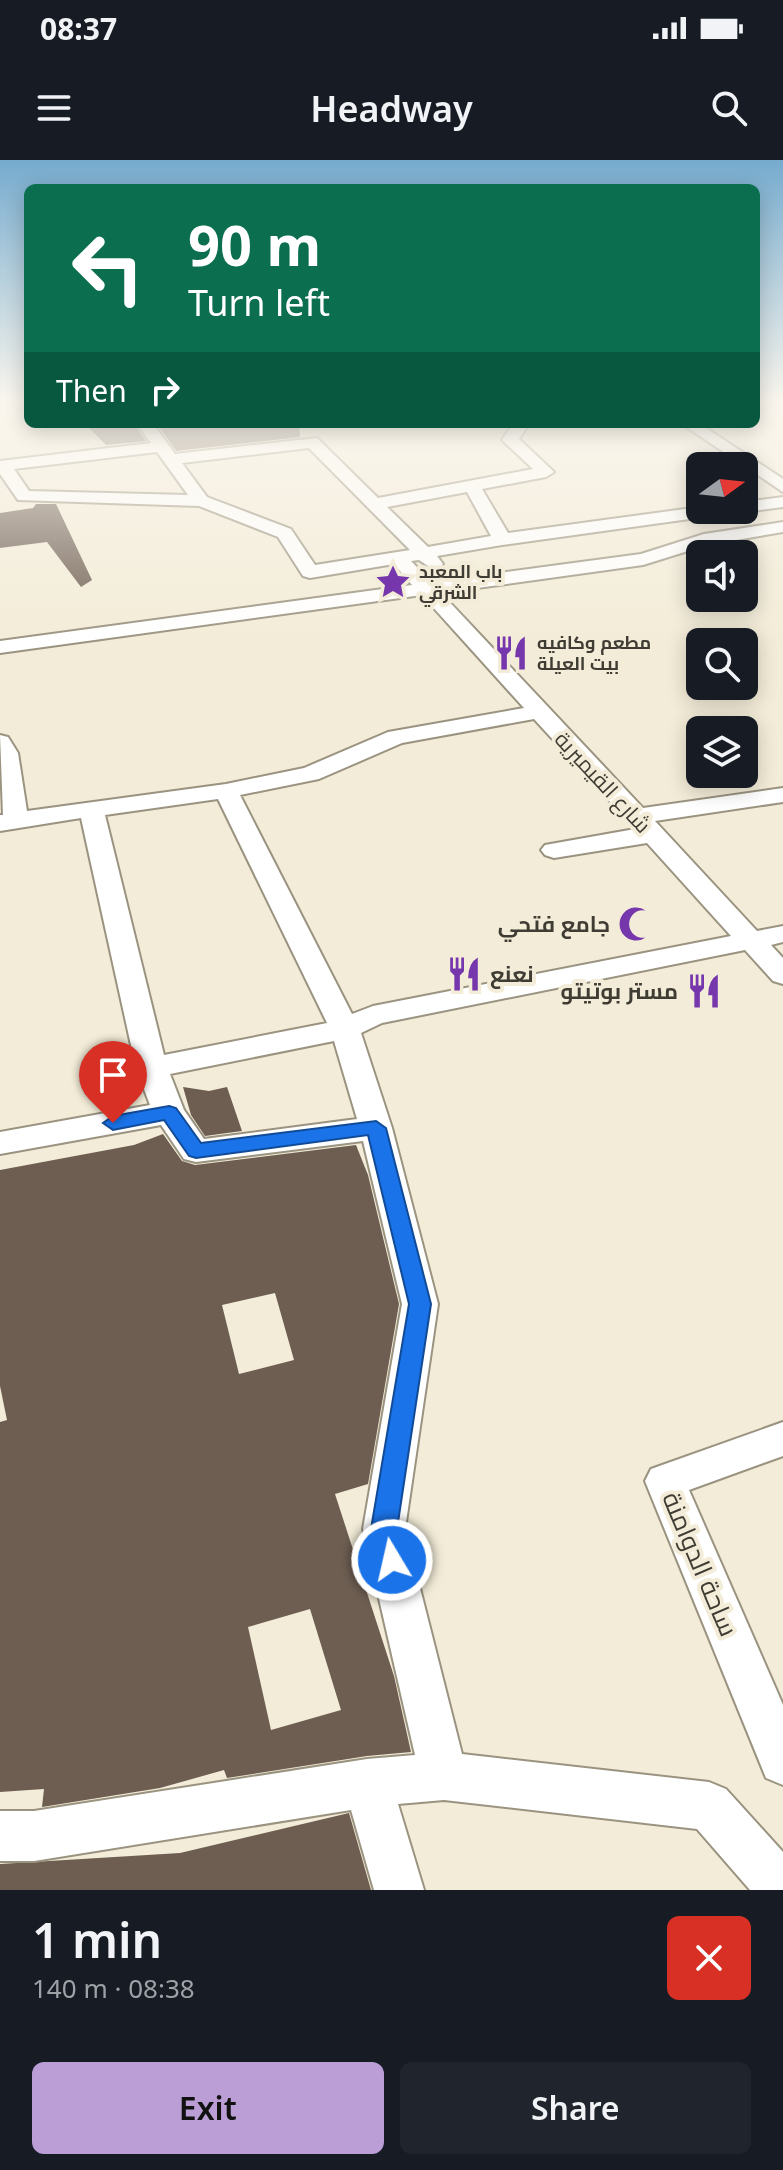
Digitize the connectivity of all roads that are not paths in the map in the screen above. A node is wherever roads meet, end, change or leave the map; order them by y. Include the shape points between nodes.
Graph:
1 (14, 483) edge
2 (187, 483) edge
3 (353, 483) edge
4 (489, 483) edge
5 (472, 486) junction
6 (201, 501) junction
7 (783, 502) edge
8 (375, 504) junction
9 (758, 505) edge
10 (686, 514) edge
11 (783, 527) edge
12 (502, 539) junction
13 (424, 554) junction
14 (398, 558) junction
15 (454, 585) junction
16 (424, 588) junction
17 (0, 647) edge
18 (537, 712) junction
19 (0, 742) edge
20 (226, 791) junction
21 (783, 795) edge
22 (91, 809) junction
23 (8, 822) edge
24 (643, 826) junction
25 (554, 850) dead end
26 (783, 934) edge
27 (751, 941) junction
28 (783, 975) edge
29 (345, 1029) junction
30 (152, 1068) junction
31 (169, 1113) junction
32 (376, 1128) junction
33 (0, 1143) edge
34 (783, 1439) edge
35 (783, 1761) edge
36 (444, 1776) junction
37 (367, 1783) junction
38 (0, 1836) edge
39 (399, 1890) edge
40 (783, 1890) edge

1 - 6 street via 24,496
2 - 6 street
3 - 8 street
4 - 5 street
5 - 8 street
5 - 12 street
6 - 14 street via 285,533 310,572
7 - 9 street
8 - 13 street
10 - 12 street
11 - 15 street via 704,540 643,559
12 - 13 street
13 - 14 street
13 - 15 street
14 - 16 street, شارع القيميرية
15 - 16 street
16 - 17 street
16 - 18 street, شارع القيميرية
18 - 20 street via 396,737 311,774
18 - 24 street, شارع القيميرية
19 - 23 street via 6,753
20 - 22 street
20 - 29 street
21 - 24 street
22 - 23 street
22 - 30 street
24 - 25 street
24 - 27 street, شارع القيميرية
26 - 27 street
27 - 28 street, شارع القيميرية
27 - 29 street via 373,1015
29 - 30 street
29 - 32 street
30 - 31 street
31 - 32 street via 196,1151
31 - 33 street
32 - 36 street via 420,1304 384,1529
34 - 35 street, ساحة الدوامنة via 665,1481
36 - 37 street
36 - 40 street via 709,1806
37 - 38 street via 34,1836
37 - 39 street

